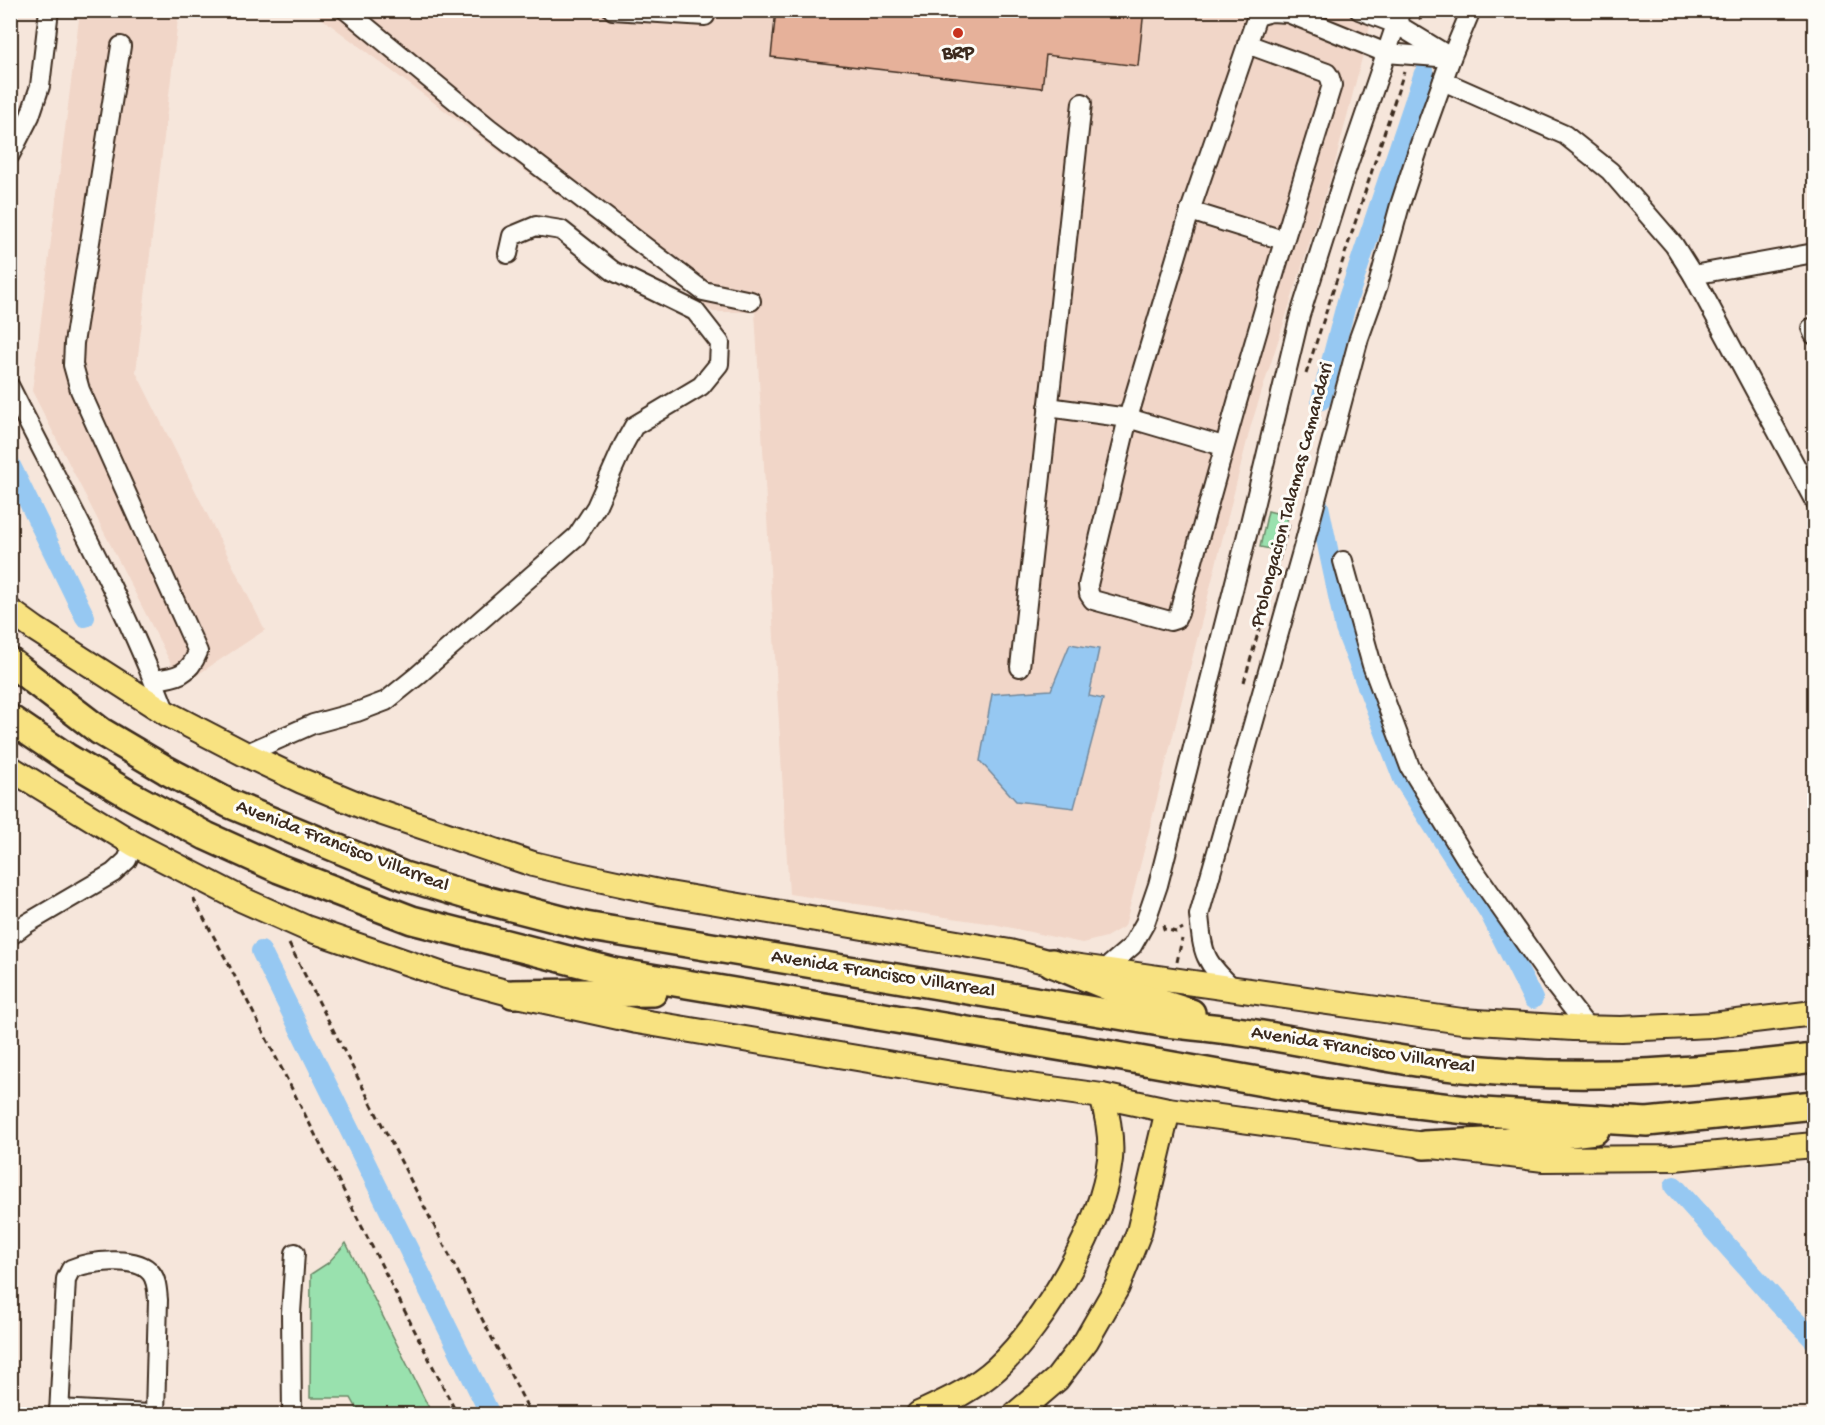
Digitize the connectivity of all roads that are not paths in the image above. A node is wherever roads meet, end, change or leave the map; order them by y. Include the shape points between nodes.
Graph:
1 (49, 10) edge
2 (346, 10) edge
3 (613, 10) edge
4 (1359, 10) edge
5 (1471, 10) edge
6 (1259, 13) edge
7 (705, 16) dead end
8 (1399, 17) edge
9 (1246, 44) junction
10 (121, 46) dead end
11 (1386, 53) junction
12 (1451, 58) junction
13 (1443, 81) junction
14 (1082, 103) dead end
15 (12, 146) edge
16 (1190, 211) junction
17 (1283, 240) junction
18 (1815, 253) edge
19 (508, 254) dead end
20 (1693, 275) junction
21 (703, 291) junction
22 (751, 302) dead end
23 (695, 311) junction
24 (10, 387) edge
25 (1048, 407) junction
26 (1128, 418) junction
27 (1223, 446) junction
28 (1815, 500) edge
29 (1343, 561) dead end
30 (10, 611) edge
31 (10, 662) edge
32 (1020, 667) dead end
33 (154, 680) junction
34 (166, 713) junction
35 (10, 719) edge
36 (245, 754) junction
37 (10, 768) edge
38 (134, 844) junction
39 (10, 936) edge
40 (1052, 963) junction
41 (1104, 970) junction
42 (1234, 989) junction
43 (745, 992) junction
44 (513, 994) junction
45 (1815, 1013) edge
46 (1588, 1028) junction
47 (1255, 1034) junction
48 (1815, 1058) edge
49 (1102, 1096) junction
50 (1815, 1105) edge
51 (1168, 1110) junction
52 (1647, 1122) junction
53 (1424, 1145) junction
54 (1815, 1145) edge
55 (295, 1253) dead end
56 (59, 1412) edge
57 (148, 1414) edge
58 (155, 1414) edge
59 (292, 1414) edge
60 (919, 1414) edge
61 (1016, 1414) edge

1 - 15 street via 40,86 30,116
2 - 21 street via 489,128
3 - 7 street
4 - 8 street
5 - 12 street, Prolongacion Talamas Camandari
6 - 9 street
6 - 11 street via 1288,13
8 - 11 street
8 - 12 street
9 - 16 street
9 - 17 street via 1327,73 1332,85
10 - 33 street via 73,365 80,390 198,652 192,666 174,678
11 - 12 street
11 - 41 street via 1300,315 1158,885 1132,946
12 - 13 street, Prolongacion Talamas Camandari
13 - 20 street via 1565,135 1610,171 1674,245
13 - 42 street, Prolongacion Talamas Camandari via 1359,338 1199,915 1202,948 1212,969
14 - 25 street
16 - 17 street
16 - 26 street
17 - 27 street
18 - 20 street
19 - 23 street via 512,236 536,226 561,230 613,271
20 - 28 street
21 - 22 street
21 - 23 street
23 - 36 street via 720,343 719,364 701,386 634,426 596,507 577,536 386,701 313,724
24 - 33 street
25 - 26 street
25 - 32 street
26 - 27 street
26 - 27 street via 1088,585 1093,600 1146,616 1176,619
29 - 46 street via 1372,665 1410,767 1465,857
30 - 34 main road
31 - 47 highway, Avenida Francisco Villarreal via 100,731 230,804 404,876 473,897 585,927 1166,1023
33 - 34 street
34 - 36 main road
35 - 43 highway, Avenida Francisco Villarreal via 66,757 206,836 412,920 615,972
36 - 40 main road via 362,806 533,864 663,894 1010,952
37 - 38 main road
38 - 39 street via 127,860 112,873
38 - 44 main road via 306,927 435,973
40 - 41 main road
40 - 47 highway via 1115,989
41 - 42 main road
42 - 46 main road via 1462,1022
43 - 44 highway
43 - 52 highway, Avenida Francisco Villarreal via 1325,1093 1484,1112
44 - 49 main road via 637,1022
45 - 46 main road via 1712,1025
47 - 48 highway, Avenida Francisco Villarreal via 1400,1060 1542,1073 1656,1072
49 - 51 main road
49 - 60 main road via 1110,1128 1104,1190 1090,1230 1062,1281 1023,1342 996,1369 971,1389
50 - 52 highway, Avenida Francisco Villarreal
51 - 53 main road
51 - 61 main road via 1139,1233 1117,1287 1086,1341 1057,1379
52 - 53 highway via 1516,1140
53 - 54 main road via 1544,1159 1674,1158
55 - 59 street
56 - 57 street
56 - 58 street via 66,1279 71,1269 134,1262 151,1272 156,1283

